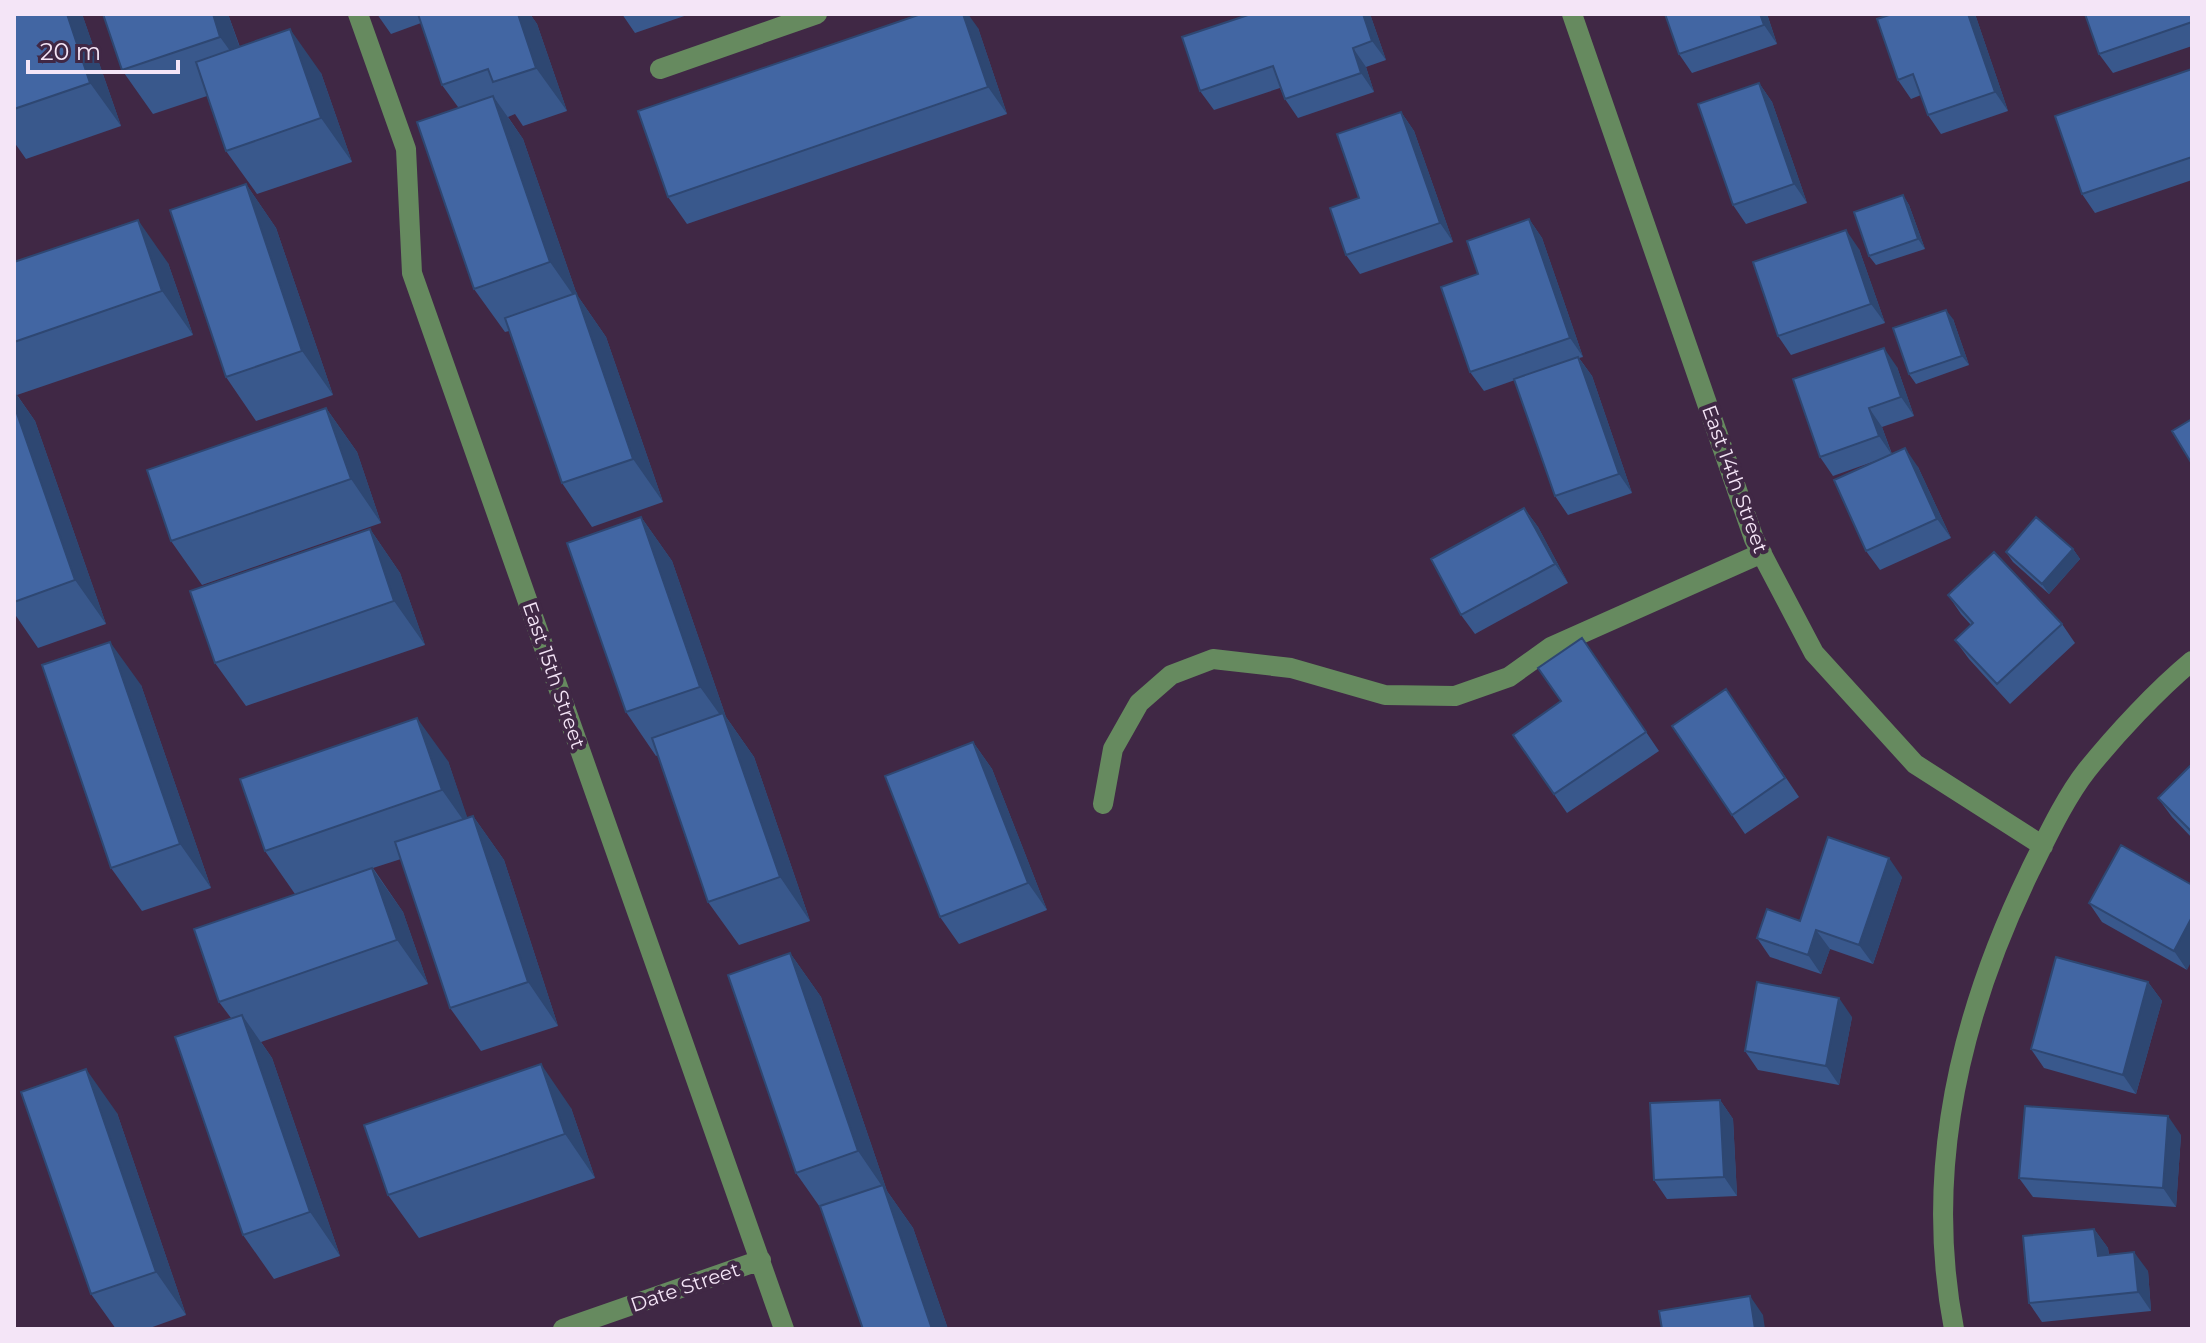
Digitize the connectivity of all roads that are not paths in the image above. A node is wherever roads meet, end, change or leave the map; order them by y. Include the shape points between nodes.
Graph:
1 (358, 14) edge
2 (816, 14) edge
3 (1572, 14) edge
4 (660, 69) dead end
5 (1762, 553) junction
6 (2192, 661) edge
7 (1103, 804) dead end
8 (2043, 846) junction
9 (761, 1260) junction
10 (563, 1329) edge
11 (784, 1329) edge
12 (1954, 1329) edge

1 - 9 street, East 15th Street via 406,149 412,273
2 - 4 street
3 - 5 street, East 14th Street
5 - 7 street via 1551,647 1509,677 1455,696 1385,695 1291,668 1213,659 1171,675 1139,703 1113,749
5 - 8 street, East 14th Street via 1814,653 1915,764
6 - 8 street via 2086,772
8 - 12 street via 1974,1004 1957,1078 1945,1144 1943,1220 1946,1291
9 - 10 street, Date Street
9 - 11 street, East 15th Street

